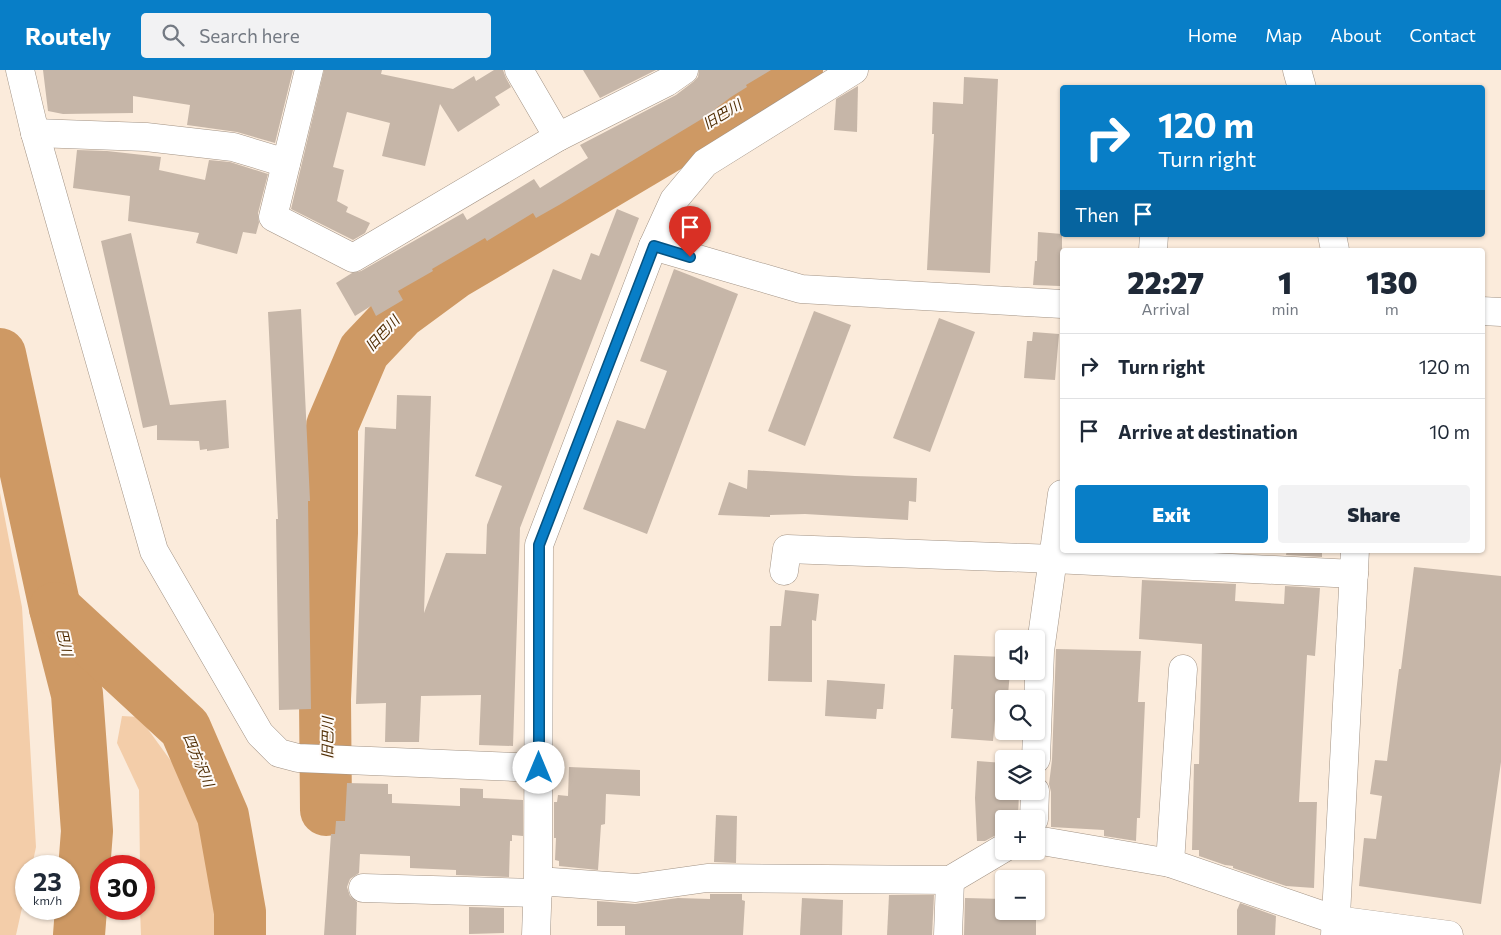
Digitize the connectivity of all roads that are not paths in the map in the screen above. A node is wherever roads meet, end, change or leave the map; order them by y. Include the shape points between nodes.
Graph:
1 (20, 70) edge
2 (309, 70) edge
3 (519, 70) edge
4 (684, 70) edge
5 (854, 70) edge
6 (1298, 70) edge
7 (1301, 85) edge
8 (35, 132) junction
9 (558, 137) junction
10 (286, 163) junction
11 (654, 246) junction
12 (1060, 304) edge
13 (1485, 311) edge
14 (1501, 312) edge
15 (1060, 510) edge
16 (1054, 559) junction
17 (1355, 562) edge
18 (784, 571) dead end
19 (1183, 669) dead end
20 (1036, 750) edge
21 (539, 768) junction
22 (1045, 842) edge
23 (995, 853) edge
24 (1170, 863) junction
25 (950, 880) junction
26 (538, 887) junction
27 (364, 888) dead end
28 (1336, 927) edge
29 (536, 935) edge
30 (948, 935) edge
31 (1449, 935) edge

1 - 8 street
2 - 10 street
3 - 9 street
4 - 9 street via 667,82
5 - 11 street via 705,163 674,200
6 - 7 street
8 - 10 street via 146,137 233,147
8 - 21 street via 154,551 260,734 279,752 298,758
9 - 10 street via 353,258 273,217
11 - 12 street via 801,290
11 - 21 street via 539,545
13 - 14 street
15 - 16 street
16 - 17 street
16 - 18 street via 787,549
16 - 20 street via 1040,651
17 - 28 street
19 - 24 street
21 - 26 street
22 - 24 street
23 - 25 street
24 - 28 street
25 - 26 street via 707,878 636,888
25 - 30 street
26 - 27 street
26 - 29 street
28 - 31 street

